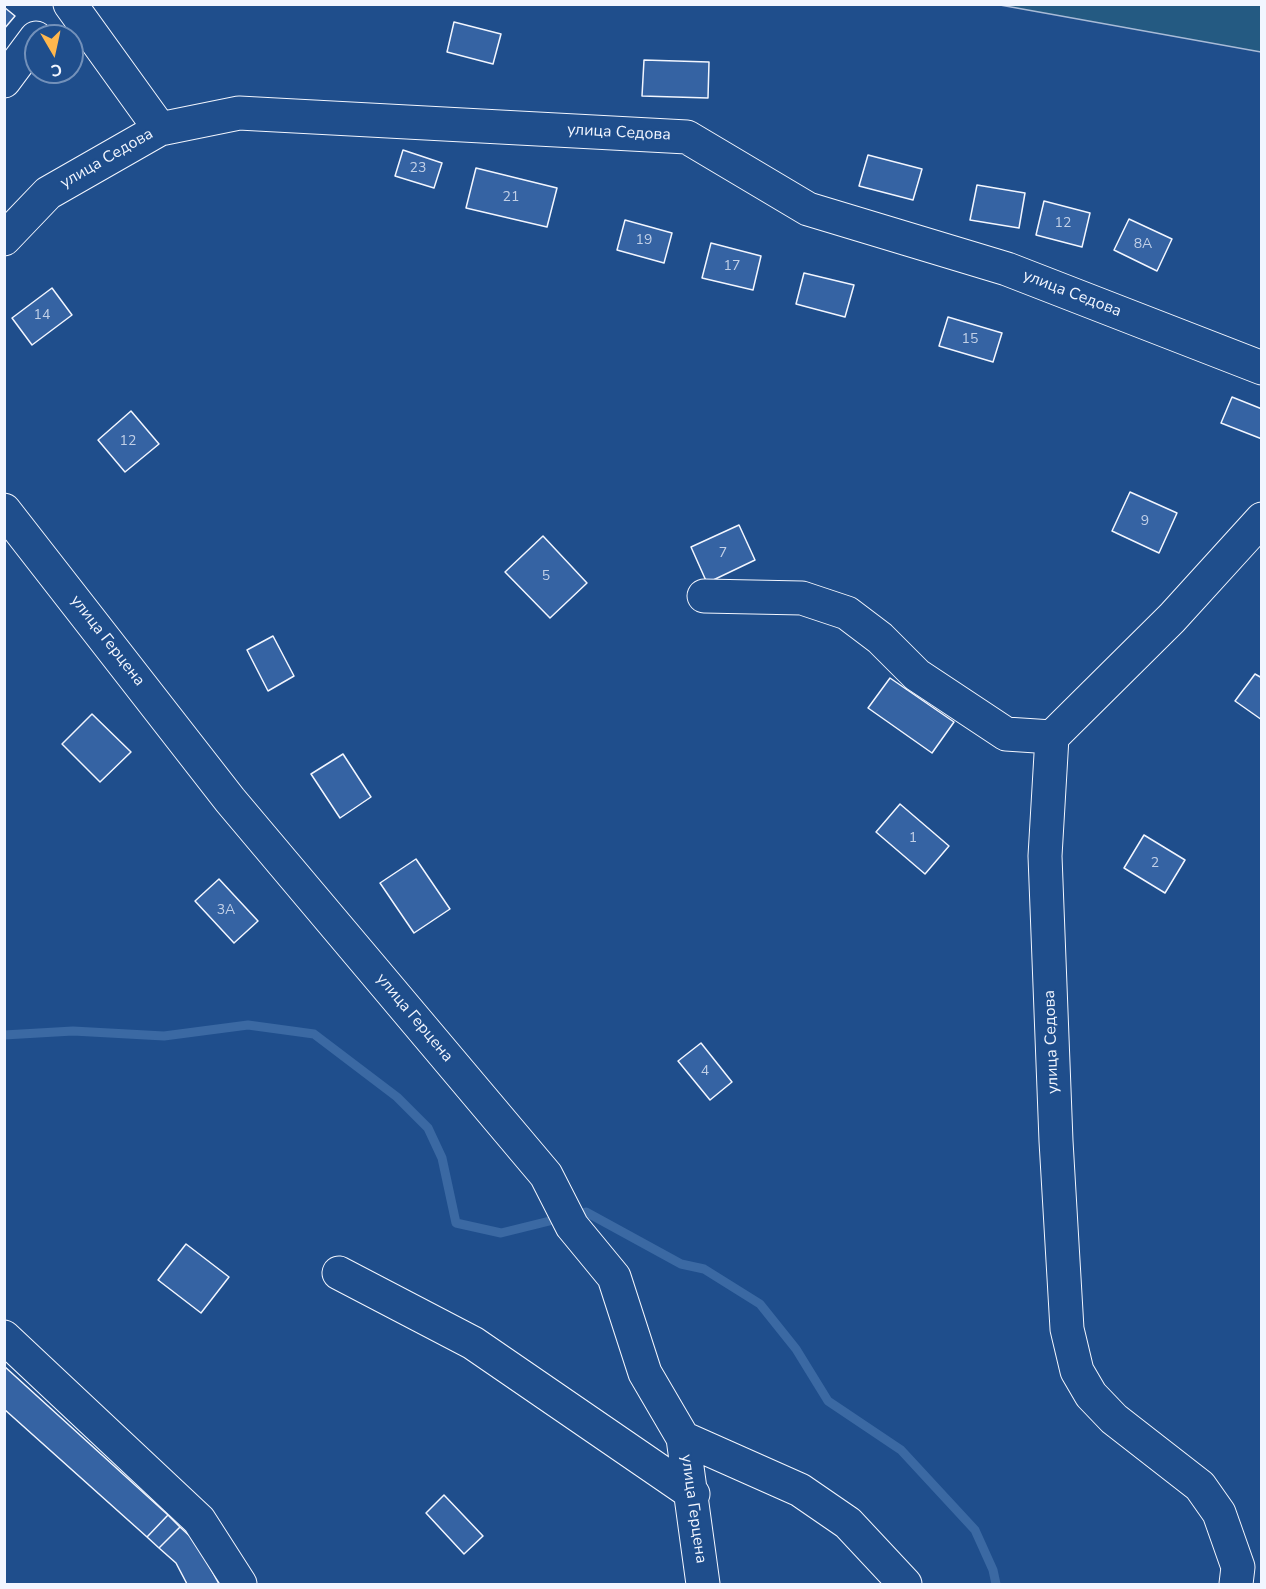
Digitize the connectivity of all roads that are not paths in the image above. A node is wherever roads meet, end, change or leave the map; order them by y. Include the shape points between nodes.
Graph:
1 (55, 4) edge
2 (70, 4) edge
3 (46, 24) edge
4 (24, 54) edge
5 (4, 81) edge
6 (160, 129) junction
7 (4, 239) edge
8 (1262, 368) edge
9 (4, 510) edge
10 (1262, 519) edge
11 (704, 596) dead end
12 (1052, 737) junction
13 (339, 1273) dead end
14 (4, 1337) edge
15 (683, 1438) junction
16 (693, 1494) junction
17 (696, 1580) edge
18 (1262, 1581) edge
19 (240, 1584) edge
20 (905, 1584) edge
21 (1236, 1584) edge
22 (1258, 1584) edge

1 - 3 street via 55,12
2 - 6 street
4 - 5 street
6 - 7 street, улица Седова via 48,193
6 - 8 street, улица Седова via 239,113 687,136 808,209 1007,269
9 - 15 street, улица Герцена via 230,800 546,1175 567,1216 614,1277 645,1373
10 - 12 street via 1172,618
11 - 12 street via 802,598 848,613 917,675 1006,734
12 - 21 street, улица Седова via 1045,856 1067,1329 1077,1371 1091,1395 1114,1419 1200,1486 1219,1513 1238,1567
13 - 16 street via 473,1343
14 - 19 street via 199,1520
15 - 16 street, улица Герцена
15 - 20 street via 800,1490 848,1523
16 - 17 street, улица Герцена
18 - 22 street

